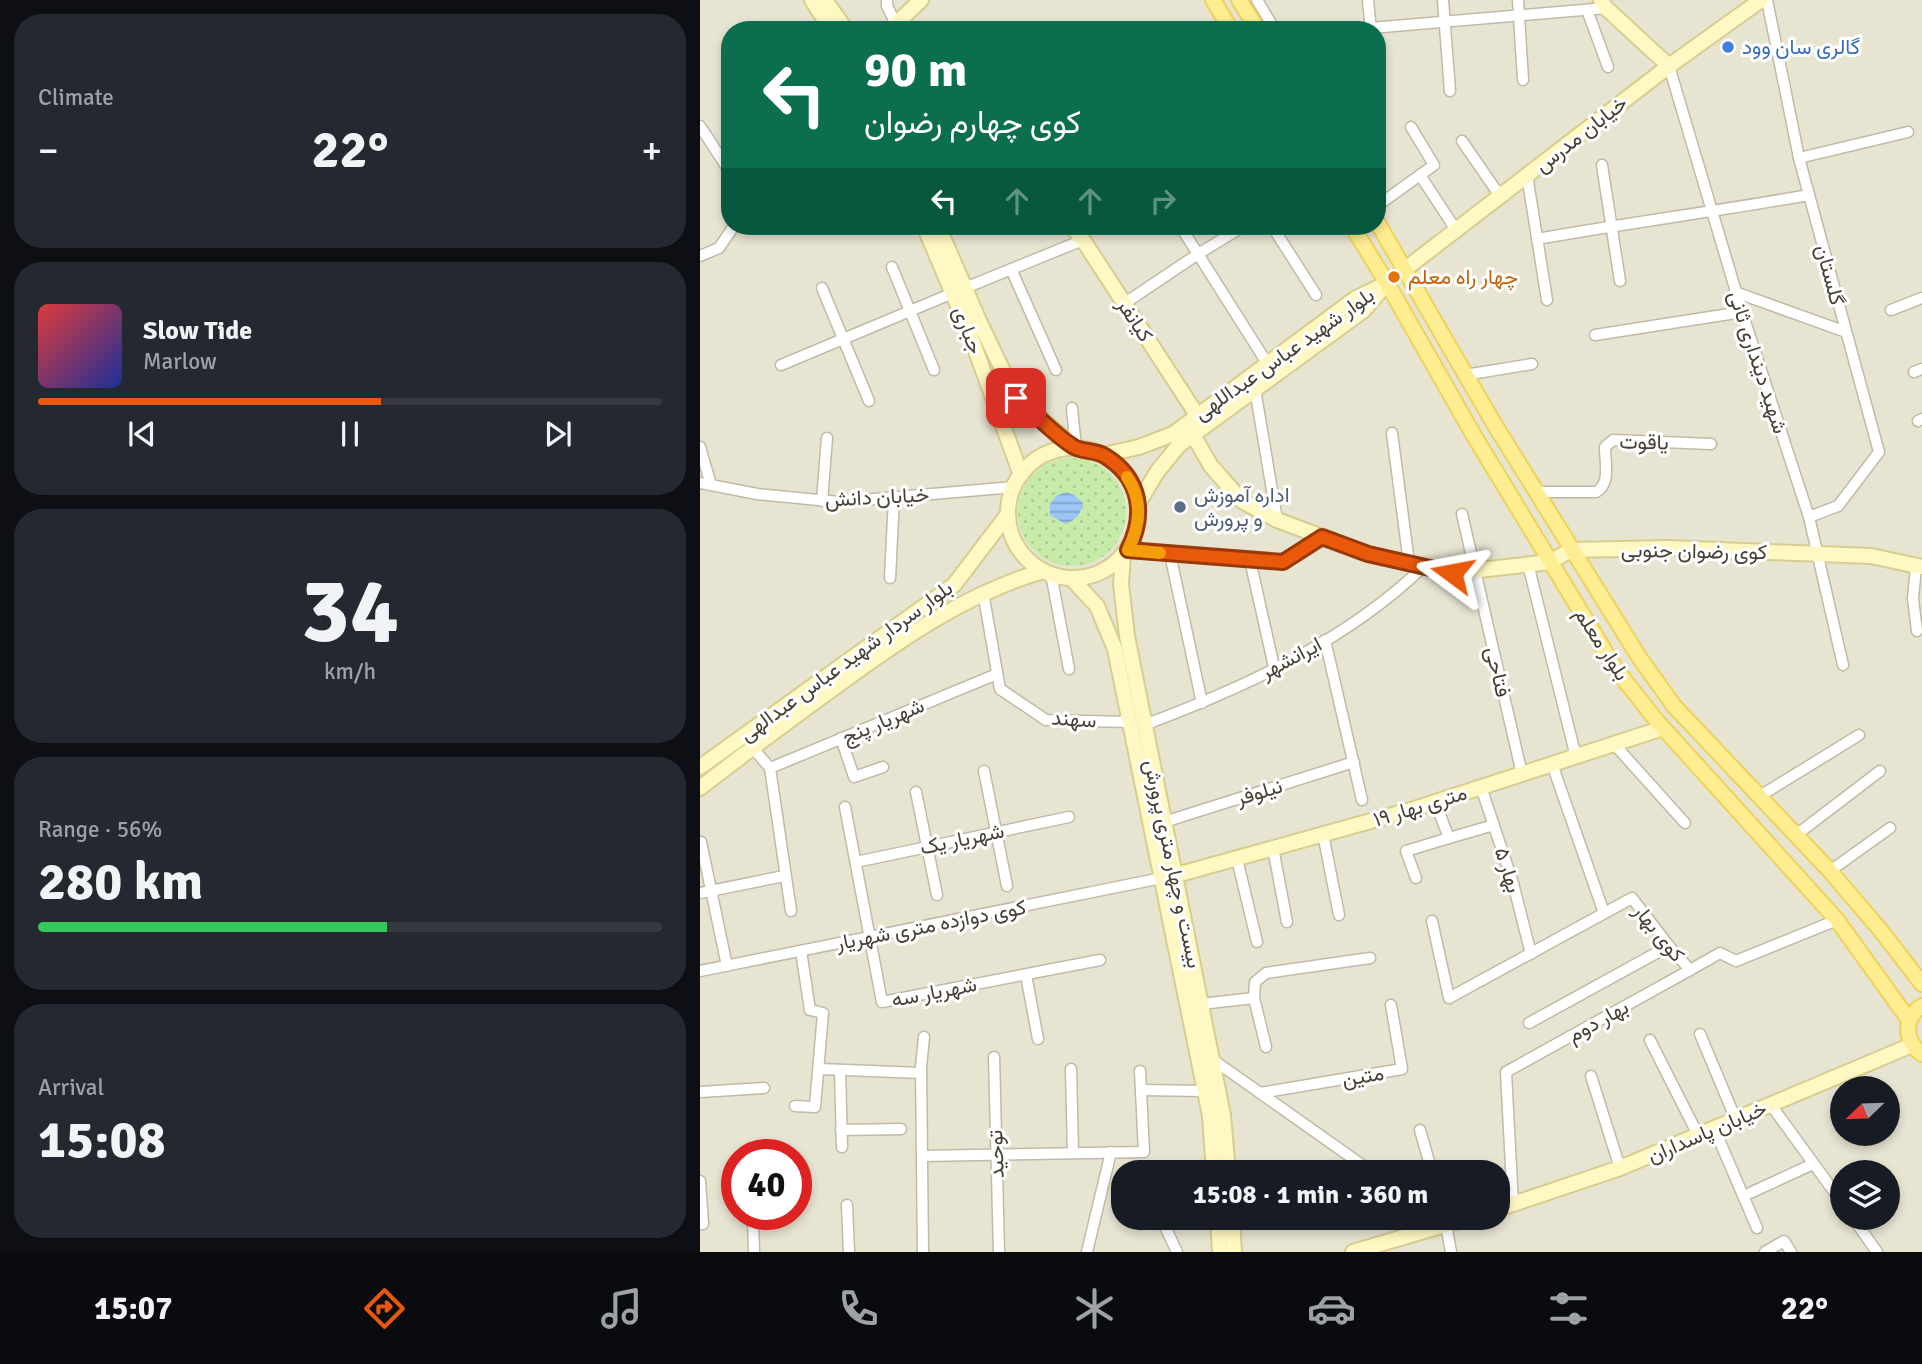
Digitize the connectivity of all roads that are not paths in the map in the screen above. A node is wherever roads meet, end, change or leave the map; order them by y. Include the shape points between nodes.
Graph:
1 (812, 0) edge
2 (825, 0) edge
3 (921, 0) edge
4 (1213, 0) edge
5 (1239, 0) edge
6 (1257, 0) edge
7 (1368, 0) edge
8 (1443, 0) edge
9 (1517, 0) edge
10 (1761, 0) edge
11 (1767, 0) edge
12 (885, 2) edge
13 (1604, 4) edge
14 (1587, 10) junction
15 (1519, 16) junction
16 (825, 21) edge
17 (840, 21) edge
18 (893, 21) edge
19 (902, 21) edge
20 (1226, 21) edge
21 (1252, 21) edge
22 (1270, 21) edge
23 (1370, 21) edge
24 (1445, 22) junction
25 (1386, 28) edge
26 (1669, 66) junction
27 (1608, 68) dead end
28 (1523, 80) dead end
29 (1450, 91) dead end
30 (700, 126) edge
31 (1411, 127) dead end
32 (1908, 132) dead end
33 (1462, 141) dead end
34 (721, 158) edge
35 (1799, 158) junction
36 (1602, 165) dead end
37 (1420, 175) junction
38 (1527, 175) junction
39 (1809, 195) junction
40 (1500, 196) junction
41 (1386, 199) edge
42 (1711, 213) junction
43 (1610, 226) junction
44 (1456, 230) junction
45 (728, 235) edge
46 (929, 235) edge
47 (941, 235) edge
48 (1079, 235) edge
49 (1186, 235) edge
50 (1229, 235) edge
51 (1278, 235) edge
52 (1358, 235) edge
53 (1384, 235) edge
54 (1537, 239) junction
55 (1083, 240) junction
56 (1198, 254) junction
57 (700, 256) edge
58 (892, 267) dead end
59 (1011, 269) junction
60 (1404, 270) junction
61 (1620, 281) dead end
62 (1387, 283) junction
63 (822, 288) dead end
64 (959, 291) junction
65 (1735, 292) junction
66 (1316, 295) dead end
67 (1922, 298) edge
68 (1547, 300) dead end
69 (1125, 303) junction
70 (1891, 310) dead end
71 (910, 311) junction
72 (1742, 313) junction
73 (1846, 332) junction
74 (1595, 335) dead end
75 (844, 339) junction
76 (1267, 363) junction
77 (1532, 364) dead end
78 (781, 365) dead end
79 (934, 370) dead end
80 (1056, 370) dead end
81 (1465, 375) junction
82 (1255, 389) junction
83 (869, 401) dead end
84 (1073, 408) dead end
85 (1197, 415) junction
86 (1392, 433) dead end
87 (1193, 435) junction
88 (827, 438) dead end
89 (1711, 444) dead end
90 (700, 447) edge
91 (1076, 448) junction
92 (1103, 455) junction
93 (1017, 481) junction
94 (705, 484) edge
95 (1536, 492) junction
96 (894, 498) junction
97 (822, 501) junction
98 (1138, 504) junction
99 (1008, 514) junction
100 (1462, 514) dead end
101 (1809, 517) junction
102 (1277, 520) junction
103 (1322, 537) junction
104 (1572, 550) junction
105 (1125, 553) junction
106 (1170, 554) junction
107 (1817, 556) junction
108 (1250, 560) junction
109 (1550, 562) junction
110 (1528, 564) junction
111 (1417, 565) junction
112 (1919, 566) edge
113 (1474, 570) junction
114 (1047, 573) junction
115 (890, 578) dead end
116 (1072, 579) junction
117 (983, 592) junction
118 (1917, 631) dead end
119 (1325, 640) junction
120 (1843, 665) dead end
121 (1274, 667) junction
122 (1069, 669) dead end
123 (997, 674) junction
124 (1202, 703) junction
125 (1129, 722) junction
126 (1144, 725) junction
127 (1663, 728) junction
128 (1859, 735) dead end
129 (841, 738) junction
130 (1614, 744) junction
131 (752, 747) junction
132 (1576, 757) junction
133 (1354, 762) junction
134 (1552, 764) junction
135 (700, 767) edge
136 (883, 767) dead end
137 (770, 768) junction
138 (984, 771) dead end
139 (1880, 771) dead end
140 (1521, 774) junction
141 (1481, 787) junction
142 (700, 788) edge
143 (916, 792) dead end
144 (1760, 796) junction
145 (1362, 800) dead end
146 (1434, 802) junction
147 (845, 807) dead end
148 (1069, 817) dead end
149 (1164, 822) junction
150 (1685, 823) dead end
151 (1494, 825) junction
152 (1890, 828) dead end
153 (996, 832) junction
154 (1323, 834) junction
155 (1796, 835) junction
156 (1449, 838) junction
157 (701, 842) edge
158 (927, 847) junction
159 (1273, 848) junction
160 (1237, 859) junction
161 (856, 862) junction
162 (1830, 871) junction
163 (784, 876) junction
164 (1169, 877) junction
165 (1416, 878) dead end
166 (1007, 886) dead end
167 (712, 890) junction
168 (700, 893) edge
169 (937, 895) dead end
170 (791, 911) dead end
171 (1604, 914) junction
172 (1339, 915) dead end
173 (1838, 920) junction
174 (1432, 921) dead end
175 (1287, 922) dead end
176 (869, 937) junction
177 (1257, 942) dead end
178 (1669, 946) junction
179 (801, 951) junction
180 (1531, 954) junction
181 (1370, 958) dead end
182 (1100, 960) dead end
183 (727, 966) junction
184 (1690, 970) junction
185 (700, 971) edge
186 (1026, 975) junction
187 (1922, 985) edge
188 (1254, 998) junction
189 (1201, 1004) junction
190 (1391, 1005) dead end
191 (1922, 1006) edge
192 (1909, 1020) junction
193 (1529, 1023) dead end
194 (1700, 1034) dead end
195 (924, 1037) dead end
196 (1038, 1039) dead end
197 (1650, 1040) dead end
198 (1266, 1047) dead end
199 (1917, 1049) edge
200 (994, 1057) dead end
201 (1212, 1059) junction
202 (820, 1069) junction
203 (1071, 1069) dead end
204 (840, 1070) junction
205 (1140, 1071) dead end
206 (921, 1073) junction
207 (1591, 1076) dead end
208 (764, 1088) dead end
209 (1141, 1090) junction
210 (1205, 1091) junction
211 (700, 1092) edge
212 (1259, 1093) junction
213 (1771, 1105) junction
214 (795, 1106) dead end
215 (1737, 1120) junction
216 (1714, 1128) junction
217 (901, 1129) dead end
218 (841, 1130) junction
219 (1420, 1130) dead end
220 (1699, 1135) junction
221 (842, 1147) dead end
222 (1111, 1152) junction
223 (1073, 1153) junction
224 (996, 1155) junction
225 (922, 1156) junction
226 (1213, 1160) edge
227 (1227, 1160) edge
228 (1355, 1160) edge
229 (1429, 1160) edge
230 (1813, 1164) junction
231 (1620, 1168) junction
232 (700, 1181) edge
233 (1830, 1187) edge
234 (1750, 1193) dead end
235 (847, 1205) dead end
236 (1513, 1205) junction
237 (1510, 1206) edge
238 (700, 1224) edge
239 (1757, 1228) dead end
240 (753, 1230) edge
241 (1167, 1230) edge
242 (1218, 1230) edge
243 (1233, 1230) edge
244 (1420, 1230) edge
245 (1447, 1230) edge
246 (1861, 1230) edge
247 (1360, 1251) edge
248 (754, 1252) edge
249 (849, 1252) edge
250 (923, 1252) edge
251 (999, 1252) edge
252 (1087, 1252) edge
253 (1177, 1252) edge
254 (1220, 1252) edge
255 (1234, 1252) edge
256 (1451, 1252) edge
257 (1765, 1252) edge
258 (1790, 1252) edge
259 (1877, 1252) edge

1 - 16 street
2 - 17 street
3 - 19 street
4 - 20 main road
5 - 21 main road
6 - 22 street
7 - 23 street
8 - 24 street
9 - 15 street
10 - 26 street, خیابان مدرس
11 - 35 street, گلستان
12 - 18 street
13 - 14 street
13 - 26 street
14 - 15 street
14 - 27 street
15 - 24 street
15 - 28 street
24 - 25 street
24 - 29 street
26 - 38 street, خیابان مدرس
26 - 42 street, شهید دینداری ثانی
30 - 34 street
31 - 37 street via 1434,165
32 - 35 street
33 - 40 street
35 - 39 street, گلستان
36 - 43 street
37 - 41 street
37 - 44 street
38 - 40 street, خیابان مدرس
38 - 54 street
39 - 42 street
39 - 73 street, گلستان
40 - 44 street, خیابان مدرس
42 - 43 street
42 - 65 street, شهید دینداری ثانی
43 - 54 street
43 - 61 street
44 - 60 street, خیابان مدرس
45 - 57 street via 719,248
46 - 64 street, جباری
47 - 64 street, جباری
48 - 55 street, کیانفر
49 - 56 street
50 - 56 street
51 - 66 street
52 - 62 main road, بلوار معلم
53 - 60 main road, بلوار معلم
54 - 68 street
55 - 59 street
55 - 69 street, کیانفر
56 - 69 street
56 - 76 street
58 - 71 street
59 - 64 street
59 - 80 street
60 - 62 main road
60 - 81 main road, بلوار معلم
62 - 76 street, بلوار شهید عباس عبداللهی via 1356,299
62 - 82 street, بلوار شهید عباس عبداللهی via 1364,310
62 - 109 main road, بلوار معلم
63 - 75 street
64 - 71 street
64 - 91 street, جباری via 1016,398
64 - 93 street, جباری
65 - 72 street, شهید دینداری ثانی
65 - 73 street
67 - 70 street
69 - 85 street, کیانفر
71 - 75 street
71 - 79 street
72 - 74 street
72 - 101 street, شهید دینداری ثانی
73 - 101 street, گلستان via 1879,452 1838,506
75 - 78 street
75 - 83 street
76 - 85 street, بلوار شهید عباس عبداللهی
77 - 81 street
81 - 95 main road, بلوار معلم
82 - 87 street, بلوار شهید عباس عبداللهی
82 - 102 street
84 - 91 street
85 - 92 street, بلوار شهید عباس عبداللهی via 1172,434
86 - 111 street
87 - 98 street, بلوار شهید عباس عبداللهی via 1157,472
87 - 102 street via 1211,466 1242,501
88 - 97 street
89 - 95 street, یاقوت via 1613,440 1605,447 1601,489
90 - 94 street
91 - 92 street
91 - 93 street via 1039,458
92 - 98 street via 1120,467
93 - 96 street, خیابان دانش
93 - 99 street
94 - 97 street, خیابان دانش
95 - 104 main road, بلوار معلم
96 - 97 street, خیابان دانش
96 - 115 street
98 - 105 street via 1137,528
99 - 114 street via 1018,547 1028,561
99 - 135 street, بلوار سردار شهید عباس عبدالهی via 954,585
100 - 113 street, فتاحی
101 - 107 street, شهید دینداری ثانی
102 - 103 street
103 - 108 street via 1283,562
103 - 111 street
104 - 107 street, کوی رضوان جنوبی via 1669,548
104 - 109 street
104 - 144 main road, بلوار معلم via 1674,706
105 - 106 street
105 - 116 street via 1094,576
105 - 126 street, بیست و چهار متری پرورش via 1121,584
106 - 108 street
106 - 124 street
107 - 112 street via 1871,556
107 - 120 street, شهید دینداری ثانی
108 - 121 street
109 - 110 street
109 - 127 main road, بلوار معلم via 1615,668
110 - 113 street
110 - 132 street
111 - 113 street via 1452,573
111 - 119 street, ایرانشهر via 1397,592
112 - 118 street via 1913,598
113 - 140 street, فتاحی
114 - 116 street
114 - 117 street, بلوار سردار شهید عباس عبدالهی via 1013,579
114 - 122 street
116 - 125 street, بیست و چهار متری پرورش via 1097,606 1115,649
117 - 123 street, سهند
117 - 131 street, بلوار سردار شهید عباس عبدالهی via 898,642
119 - 121 street, ایرانشهر
119 - 133 street
121 - 124 street, ایرانشهر
123 - 125 street, سهند via 1000,689 1046,720
123 - 129 street, شهریار پنج
124 - 126 street, ایرانشهر
125 - 164 street, بیست و چهار متری پرورش
126 - 149 street, بیست و چهار متری پرورش
127 - 130 street, ۱۹ متری بهار
127 - 173 main road, بلوار معلم
128 - 144 street
129 - 136 street via 854,777
129 - 137 street, شهریار پنج
130 - 132 street, ۱۹ متری بهار
130 - 150 street
131 - 137 street
131 - 142 street, بلوار سردار شهید عباس عبدالهی
132 - 134 street, ۱۹ متری بهار
133 - 145 street
133 - 149 street, نیلوفر
134 - 140 street, ۱۹ متری بهار
134 - 171 street
137 - 163 street
138 - 153 street
139 - 155 street
140 - 141 street, ۱۹ متری بهار
141 - 146 street, ۱۹ متری بهار
141 - 151 street, بهار ۵
143 - 158 street
144 - 155 main road, بلوار معلم
146 - 154 street, ۱۹ متری بهار
146 - 156 street
147 - 161 street, شهریار سه
148 - 153 street, شهریار یک
149 - 164 street, بیست و چهار متری پرورش
151 - 156 street
151 - 180 street, بهار ۵
152 - 162 street
153 - 158 street, شهریار یک
153 - 166 street
154 - 159 street, ۱۹ متری بهار
154 - 172 street
155 - 162 main road, بلوار معلم
156 - 165 street via 1406,851
157 - 167 street
158 - 161 street, شهریار یک
158 - 169 street
159 - 160 street, ۱۹ متری بهار
159 - 175 street
160 - 164 street, ۱۹ متری بهار
160 - 177 street
161 - 176 street, شهریار سه
162 - 187 main road, بلوار معلم
163 - 167 street
163 - 170 street
164 - 176 street, کوی دوازده متری شهریار
164 - 189 street, بیست و چهار متری پرورش
164 - 210 street, بیست و چهار متری پرورش
167 - 168 street
167 - 183 street
171 - 178 street, کوی بهار via 1632,898
171 - 180 street, کوی بهار
173 - 184 street, کوی بهار via 1736,961 1720,953
173 - 192 main road, بلوار معلم
174 - 180 street, کوی بهار via 1449,998
176 - 179 street, کوی دوازده متری شهریار
176 - 186 street, شهریار سه via 882,1002
178 - 184 street, کوی بهار
178 - 193 street
179 - 183 street, کوی دوازده متری شهریار
179 - 202 street via 810,1010 824,1013
181 - 188 street via 1266,973 1255,982
182 - 186 street, شهریار سه
183 - 185 street, کوی دوازده متری شهریار
184 - 236 street, بهار دوم via 1507,1072
186 - 196 street
188 - 189 street
188 - 198 street
189 - 201 street, بیست و چهار متری پرورش
190 - 212 street, متین via 1402,1069
191 - 192 main road
192 - 199 main road via 1908,1036
194 - 215 street
195 - 206 street
197 - 220 street
199 - 213 street, خیابان پاسداران
200 - 224 street, توحید
201 - 212 street
201 - 227 street, بیست و چهار متری پرورش
202 - 204 street
202 - 214 street via 815,1107
203 - 223 street
204 - 206 street
204 - 218 street
205 - 209 street
206 - 225 street
207 - 231 street
208 - 211 street
209 - 210 street
209 - 222 street via 1144,1152
210 - 226 street, بیست و چهار متری پرورش
212 - 228 street
213 - 215 street, خیابان پاسداران
213 - 230 street
215 - 216 street, خیابان پاسداران
216 - 220 street, خیابان پاسداران
216 - 239 street
217 - 218 street
218 - 221 street
219 - 229 street
220 - 231 street, خیابان پاسداران
222 - 223 street
222 - 252 street
223 - 224 street
224 - 225 street
224 - 251 street, توحید
225 - 250 street
230 - 233 street
230 - 234 street
231 - 236 street, خیابان پاسداران
232 - 238 street
235 - 249 street
236 - 237 street, خیابان پاسداران
240 - 248 street
241 - 253 street
242 - 254 street
243 - 255 street
244 - 247 street
245 - 256 street
246 - 259 street
257 - 258 street via 1784,1241

